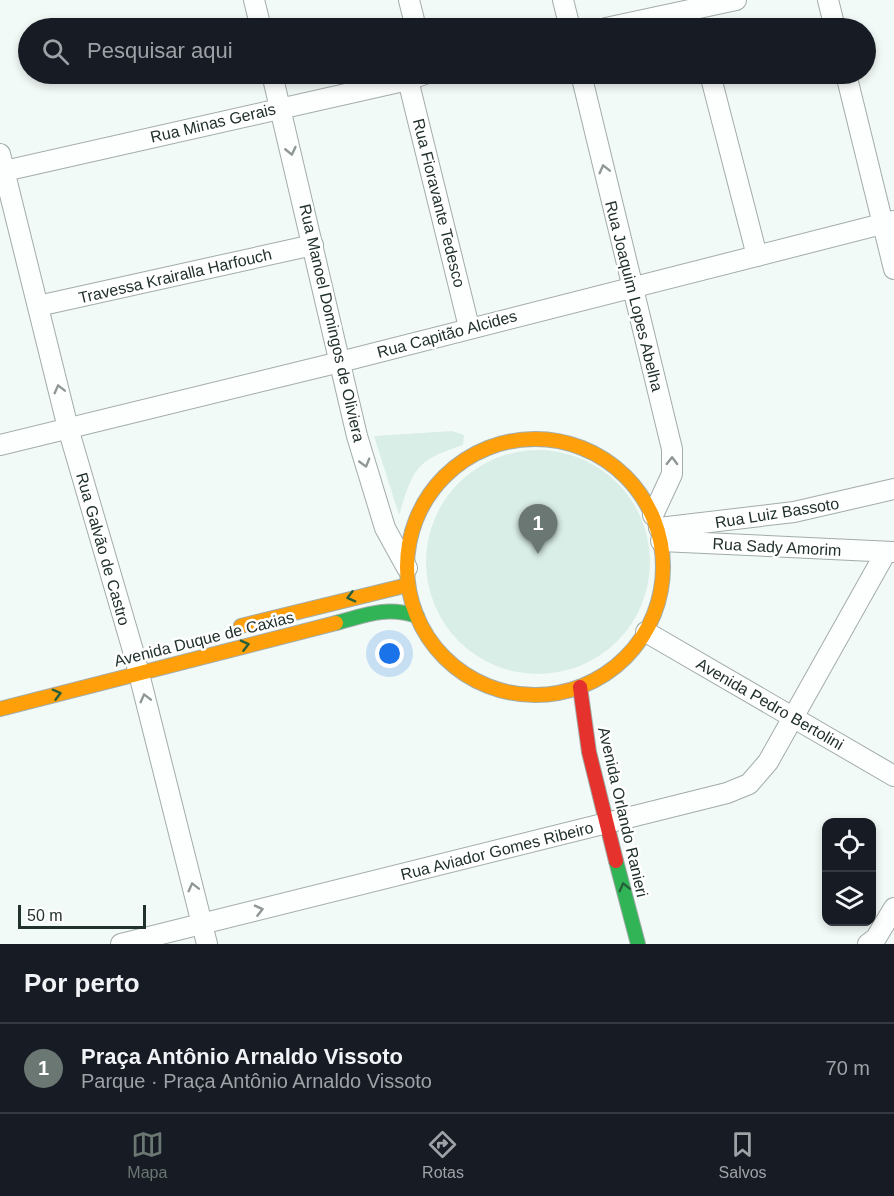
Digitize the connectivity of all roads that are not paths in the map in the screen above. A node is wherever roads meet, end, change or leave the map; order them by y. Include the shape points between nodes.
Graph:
1 (254, 0) edge
2 (409, 0) edge
3 (563, 0) edge
4 (736, 0) edge
5 (828, 0) edge
6 (258, 18) edge
7 (414, 18) edge
8 (568, 18) edge
9 (700, 18) edge
10 (832, 18) edge
11 (275, 84) edge
12 (386, 84) edge
13 (417, 84) edge
14 (582, 84) edge
15 (713, 84) edge
16 (849, 84) edge
17 (281, 108) junction
18 (1, 166) edge
19 (888, 222) edge
20 (313, 245) junction
21 (757, 256) junction
22 (894, 269) edge
23 (632, 288) junction
24 (38, 306) junction
25 (469, 327) junction
26 (340, 362) junction
27 (68, 428) junction
28 (0, 445) edge
29 (894, 489) edge
30 (658, 528) junction
31 (890, 552) edge
32 (407, 576) junction
33 (417, 616) junction
34 (223, 631) dead end
35 (646, 632) junction
36 (135, 659) junction
37 (580, 687) junction
38 (0, 709) edge
39 (793, 716) junction
40 (894, 776) edge
41 (594, 827) junction
42 (894, 908) edge
43 (202, 924) junction
44 (120, 944) edge
45 (207, 944) edge
46 (638, 944) edge
47 (868, 944) edge

1 - 6 street
2 - 7 street
3 - 8 street
4 - 9 street
5 - 10 street
11 - 17 street, Rua Manoel Domingos de Oliviera
12 - 17 street, Rua Minas Gerais
13 - 25 street, Rua Fioravante Tedesco
23 -> 14 street, Rua Joaquim Lopes Abelha
15 - 21 street
16 - 19 street
17 - 18 street, Rua Minas Gerais
17 -> 20 street, Rua Manoel Domingos de Oliviera
18 - 24 street, Rua Galvão de Castro
19 - 21 street, Rua Capitão Alcides
19 - 22 street
20 - 24 street, Travessa Krairalla Harfouch
20 - 26 street, Rua Manoel Domingos de Oliviera
21 - 23 street, Rua Capitão Alcides
23 - 25 street, Rua Capitão Alcides
30 -> 23 street, Rua Joaquim Lopes Abelha via 672,474 672,449
27 -> 24 street, Rua Galvão de Castro
25 - 26 street, Rua Capitão Alcides
26 - 27 street, Rua Capitão Alcides
26 -> 32 street, Rua Manoel Domingos de Oliviera via 384,528
27 - 28 street, Rua Capitão Alcides
27 - 36 street, Rua Galvão de Castro
29 - 30 street, Rua Luiz Bassoto via 794,512
30 - 31 street, Rua Sady Amorim
30 - 32 main road via 635,486 599,456 578,446 544,439 509,441 476,453 447,473 425,501 411,533
30 - 35 main road via 664,564 660,599
31 - 39 street, Rua Aviador Gomes Ribeiro
32 - 33 main road
32 -> 34 main road, Avenida Duque de Caxias
36 -> 33 main road, Avenida Duque de Caxias via 386,610
33 - 37 main road via 432,644 454,666 481,682 510,692 557,697
35 - 37 main road via 606,674
35 - 39 street, Avenida Pedro Bertolini
38 -> 36 main road, Avenida Duque de Caxias
43 -> 36 street, Rua Galvão de Castro
37 - 41 main road, Avenida Orlando Ranieri
39 - 40 street, Avenida Pedro Bertolini
39 - 41 street, Rua Aviador Gomes Ribeiro via 768,762 749,784
43 -> 41 street, Rua Aviador Gomes Ribeiro
46 -> 41 main road, Avenida Orlando Ranieri
42 - 47 street
43 - 44 street, Rua Aviador Gomes Ribeiro
43 - 45 street, Rua Galvão de Castro

